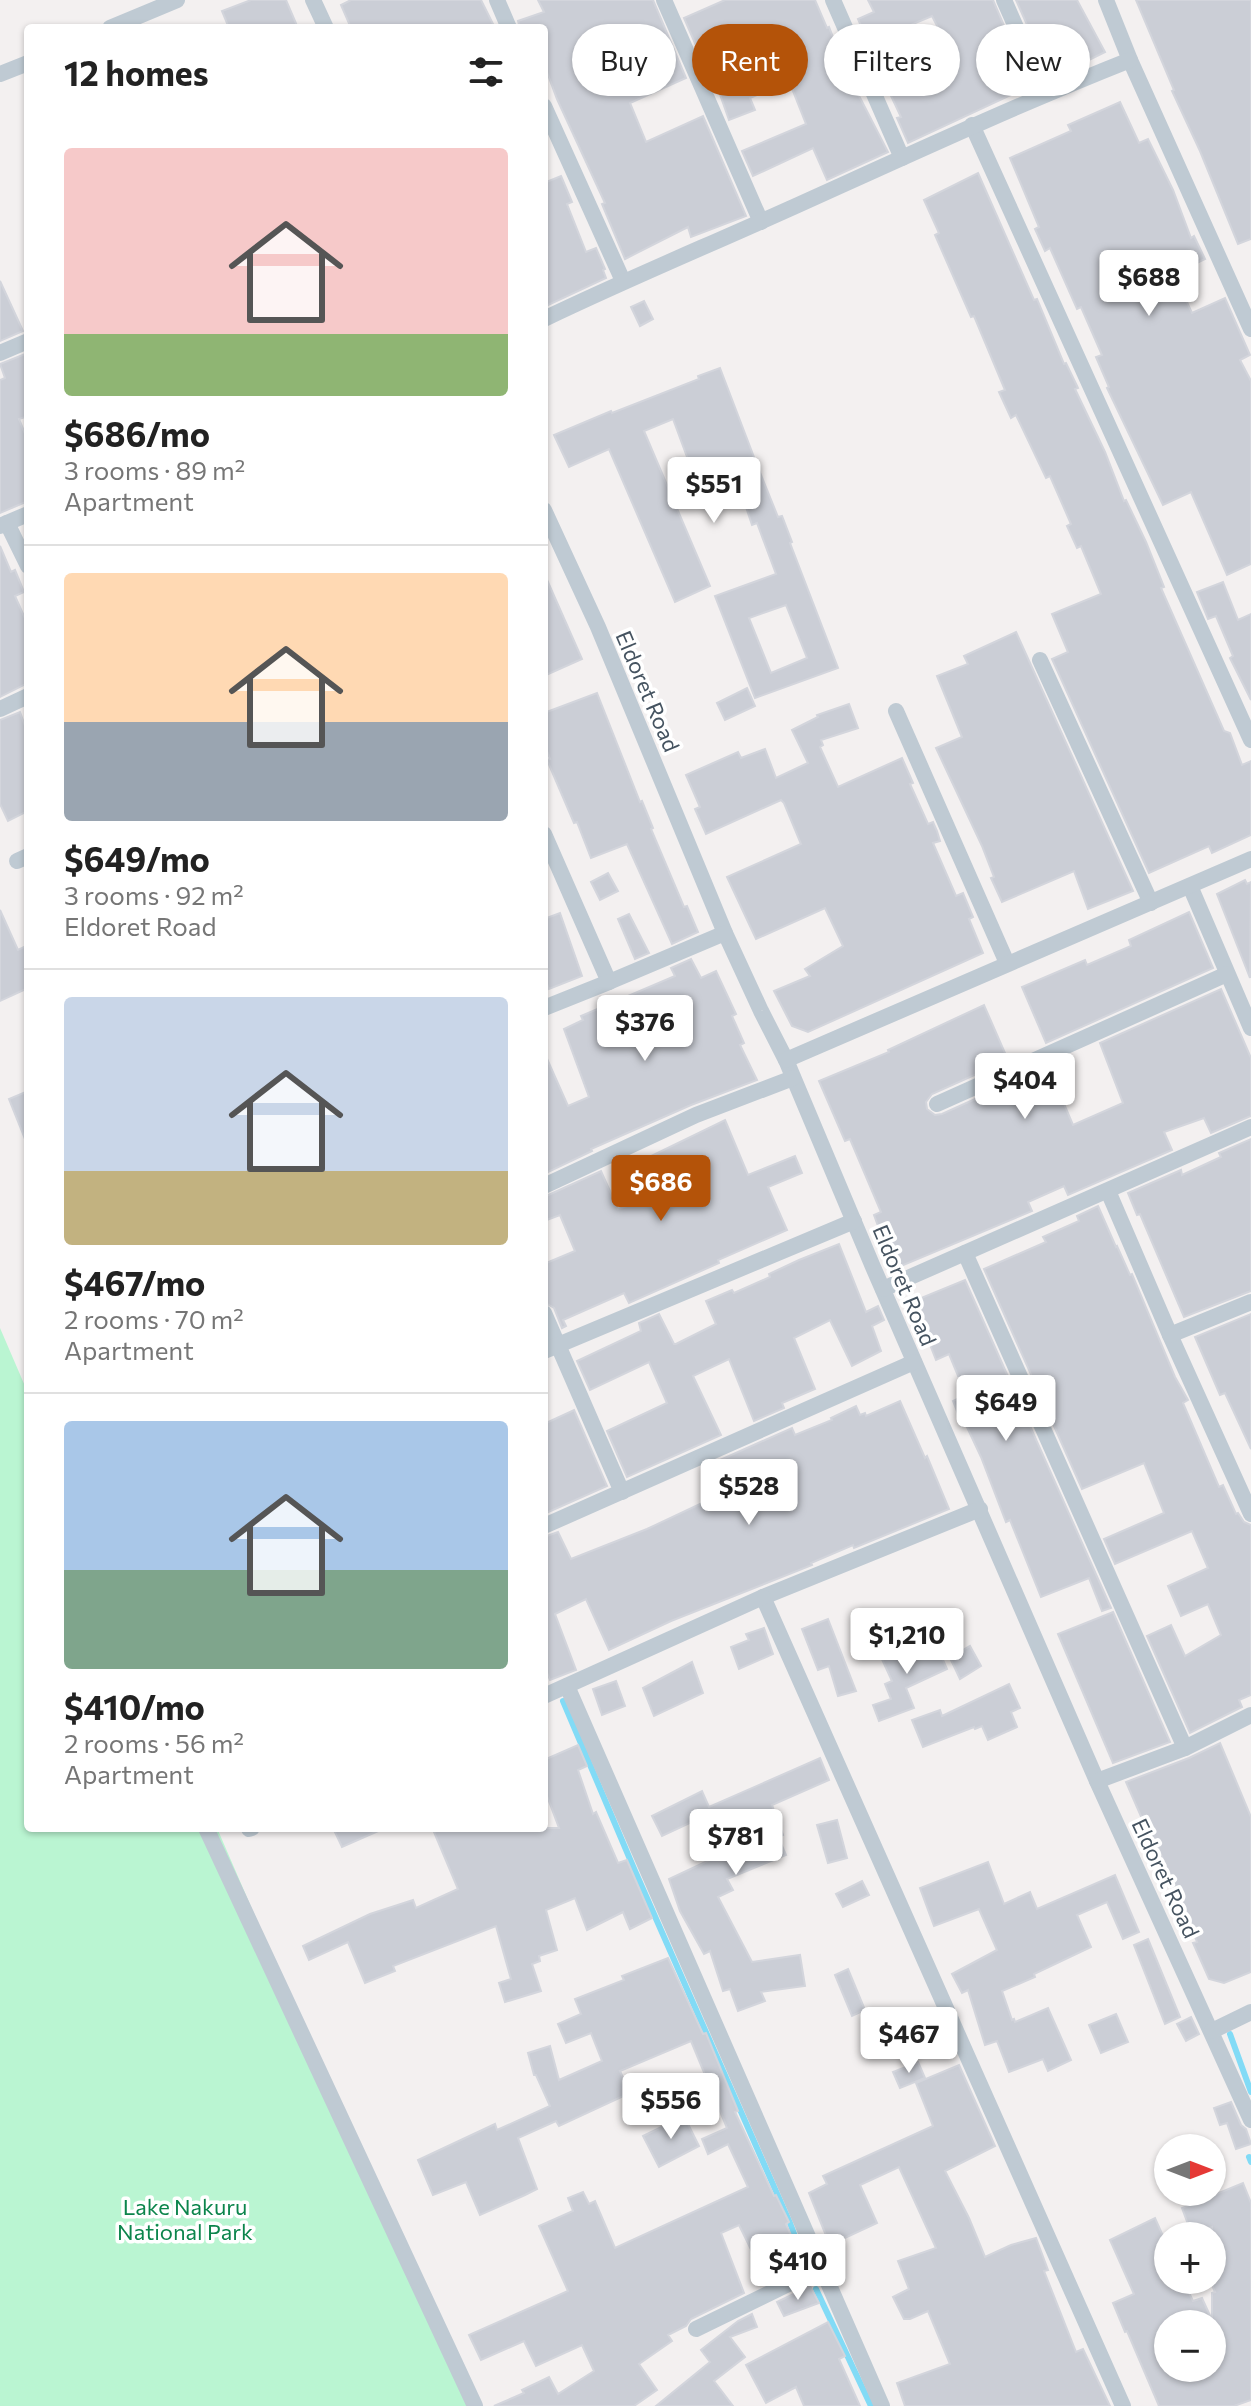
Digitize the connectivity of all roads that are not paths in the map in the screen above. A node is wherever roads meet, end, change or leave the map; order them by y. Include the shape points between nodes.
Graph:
1 (177, 0) edge
2 (313, 0) edge
3 (497, 0) edge
4 (664, 0) edge
5 (833, 0) edge
6 (1004, 0) edge
7 (1106, 0) edge
8 (120, 24) edge
9 (324, 24) edge
10 (507, 24) edge
11 (1015, 24) edge
12 (1130, 60) junction
13 (24, 65) edge
14 (0, 74) edge
15 (1090, 76) edge
16 (1038, 96) edge
17 (548, 115) edge
18 (972, 125) junction
19 (902, 158) junction
20 (761, 222) junction
21 (623, 281) junction
22 (548, 317) edge
23 (1251, 329) edge
24 (24, 343) edge
25 (0, 353) edge
26 (24, 516) edge
27 (548, 519) edge
28 (4, 525) edge
29 (24, 559) edge
30 (1040, 660) dead end
31 (24, 698) edge
32 (0, 709) edge
33 (896, 711) dead end
34 (1251, 740) edge
35 (548, 843) edge
36 (1251, 859) edge
37 (1190, 886) junction
38 (1151, 903) junction
39 (725, 933) junction
40 (1007, 963) junction
41 (1227, 974) junction
42 (609, 982) junction
43 (1245, 1000) edge
44 (548, 1006) edge
45 (1251, 1028) edge
46 (786, 1060) junction
47 (793, 1078) junction
48 (937, 1104) dead end
49 (1251, 1127) edge
50 (548, 1184) edge
51 (1108, 1191) junction
52 (854, 1221) junction
53 (965, 1253) junction
54 (883, 1289) junction
55 (1251, 1302) edge
56 (1170, 1335) junction
57 (551, 1348) edge
58 (914, 1362) junction
59 (622, 1492) junction
60 (980, 1509) junction
61 (1251, 1514) edge
62 (548, 1524) edge
63 (763, 1597) junction
64 (567, 1686) junction
65 (548, 1694) edge
66 (1251, 1715) edge
67 (1185, 1748) junction
68 (1097, 1781) junction
69 (208, 1832) edge
70 (1251, 2012) edge
71 (1212, 2031) junction
72 (1251, 2120) edge
73 (821, 2268) junction
74 (696, 2329) dead end
75 (475, 2406) edge
76 (882, 2406) edge
77 (1123, 2406) edge

1 - 8 street
2 - 9 street
3 - 10 street
4 - 20 street
5 - 19 street
6 - 11 street
7 - 12 street
12 - 15 street
12 - 23 street
13 - 14 street
16 - 18 street
17 - 21 street
18 - 19 street
18 - 34 street
19 - 20 street
20 - 21 street
21 - 22 street
24 - 25 street
26 - 28 street
27 - 39 street, Eldoret Road
28 - 29 street
30 - 38 street
31 - 32 street
33 - 40 street
35 - 42 street
36 - 37 street
37 - 38 street
37 - 41 street
38 - 40 street
39 - 42 street
39 - 46 street, Eldoret Road
40 - 46 street
41 - 43 street
41 - 48 street
42 - 44 street
43 - 45 street
46 - 47 street, Eldoret Road
47 - 50 street via 696,1115
47 - 52 street, Eldoret Road
49 - 51 street
51 - 53 street
51 - 56 street
52 - 54 street, Eldoret Road
52 - 57 street
53 - 54 street
53 - 67 street
54 - 58 street, Eldoret Road
55 - 56 street
56 - 61 street
57 - 59 street
58 - 59 street
58 - 60 street, Eldoret Road
59 - 62 street
60 - 63 street
60 - 68 street, Eldoret Road
63 - 64 street
63 - 77 street
64 - 65 street
64 - 73 street
66 - 67 street
67 - 68 street
68 - 71 street, Eldoret Road
69 - 75 street
70 - 71 street
71 - 72 street, Eldoret Road
73 - 74 street
73 - 76 street

